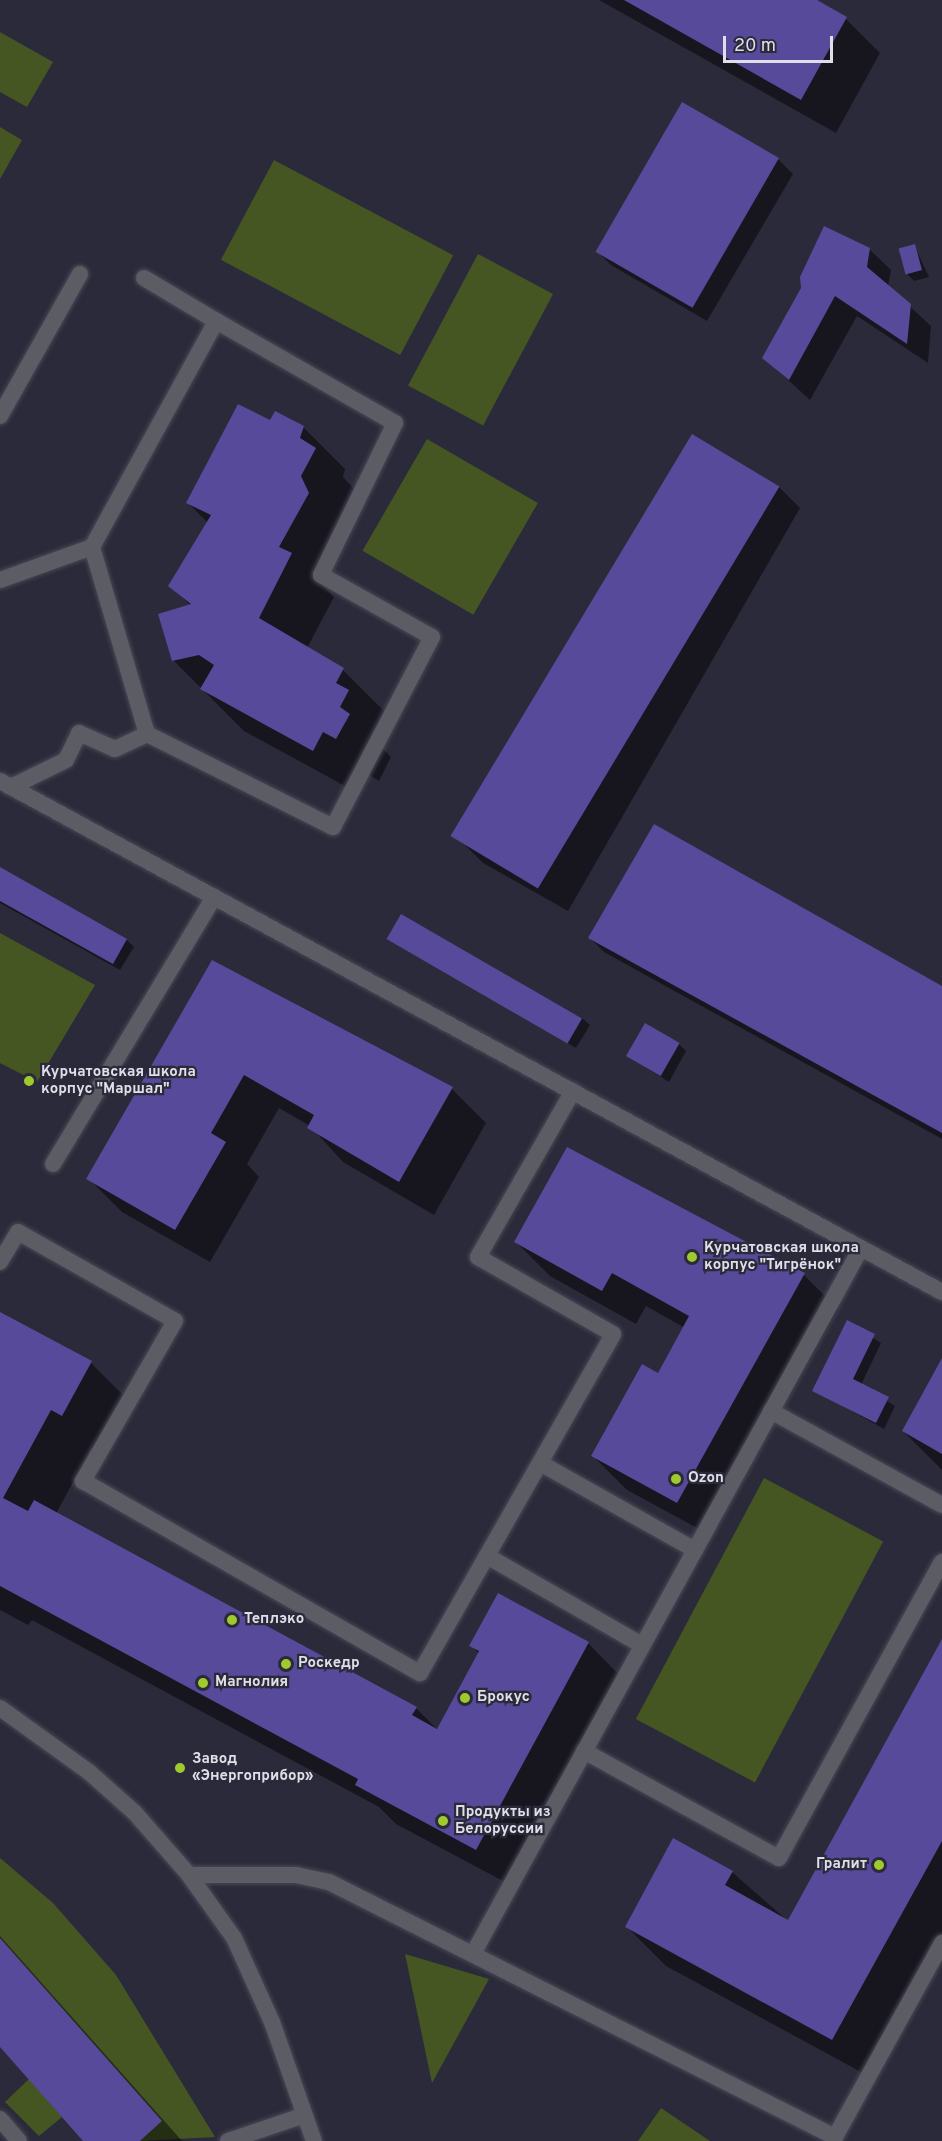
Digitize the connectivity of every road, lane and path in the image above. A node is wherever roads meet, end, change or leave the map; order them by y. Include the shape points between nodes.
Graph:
1 (80, 274) dead end
2 (144, 278) dead end
3 (216, 321) junction
4 (0, 416) edge
5 (92, 548) junction
6 (0, 580) edge
7 (147, 734) junction
8 (5, 784) edge
9 (214, 897) junction
10 (573, 1091) junction
11 (53, 1164) dead end
12 (861, 1248) junction
13 (0, 1262) edge
14 (942, 1292) edge
15 (771, 1411) junction
16 (540, 1463) junction
17 (942, 1505) edge
18 (695, 1550) junction
19 (487, 1556) junction
20 (942, 1562) edge
21 (642, 1645) junction
22 (0, 1708) edge
23 (584, 1751) junction
24 (189, 1875) junction
25 (942, 1943) edge
26 (474, 1952) junction
27 (305, 2115) junction
28 (0, 2120) edge
29 (19, 2141) edge
30 (228, 2141) edge
31 (314, 2141) edge

1 - 4 street
2 - 3 street
3 - 5 street
3 - 7 street via 395,423 321,575 432,637 333,827
5 - 6 street
5 - 7 street
7 - 8 street via 115,749 79,733 66,759
8 - 9 street
9 - 10 street
9 - 11 street
10 - 12 street
10 - 16 street via 478,1257 614,1334
12 - 14 street
12 - 15 street
13 - 19 street via 18,1232 175,1321 83,1481 420,1673
15 - 17 street
15 - 18 street
16 - 18 street
16 - 19 street
18 - 21 street
19 - 21 street
20 - 23 street via 779,1858
21 - 23 street
22 - 24 street via 89,1772 135,1813
23 - 26 street
24 - 26 street via 296,1875 329,1882
24 - 27 street via 234,1938 272,2022
25 - 26 street via 835,2137
27 - 30 street
27 - 31 street
28 - 29 street

